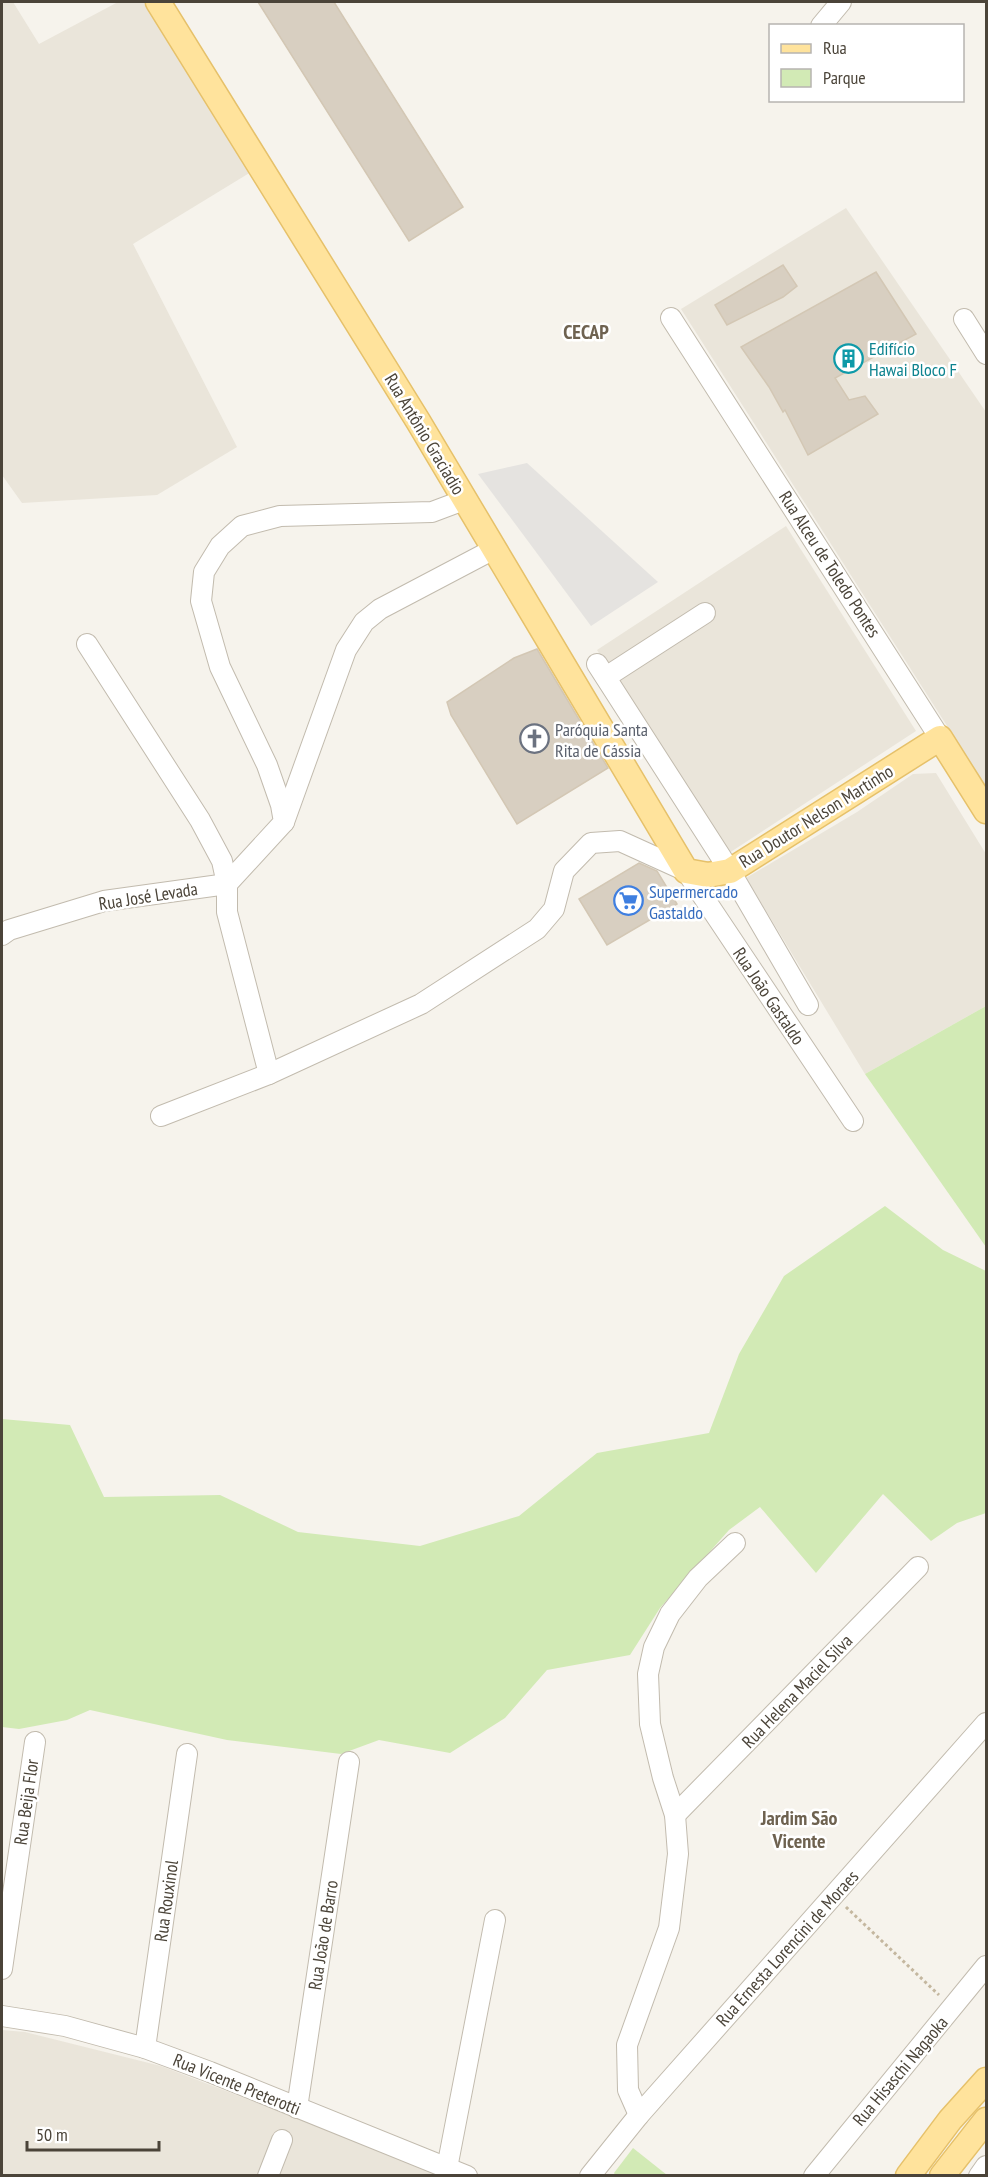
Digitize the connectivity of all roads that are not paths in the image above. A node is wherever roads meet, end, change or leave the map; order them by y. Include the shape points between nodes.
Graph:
1 (158, 2) edge
2 (841, 2) edge
3 (823, 24) edge
4 (672, 318) dead end
5 (964, 319) dead end
6 (987, 354) edge
7 (464, 500) junction
8 (494, 549) junction
9 (705, 613) dead end
10 (87, 644) dead end
11 (940, 738) junction
12 (987, 811) edge
13 (284, 822) junction
14 (730, 870) junction
15 (686, 871) junction
16 (227, 884) junction
17 (2, 935) edge
18 (808, 1005) dead end
19 (268, 1074) junction
20 (161, 1116) dead end
21 (853, 1122) dead end
22 (735, 1543) dead end
23 (918, 1567) dead end
24 (987, 1724) edge
25 (35, 1742) dead end
26 (187, 1754) dead end
27 (349, 1762) dead end
28 (675, 1815) junction
29 (495, 1920) dead end
30 (987, 1966) edge
31 (2, 1969) edge
32 (2, 2016) edge
33 (145, 2048) junction
34 (987, 2080) edge
35 (297, 2108) junction
36 (639, 2115) junction
37 (987, 2120) edge
38 (282, 2140) dead end
39 (987, 2166) edge
40 (447, 2168) junction
41 (268, 2175) edge
42 (466, 2175) edge
43 (590, 2175) edge
44 (814, 2175) edge
45 (908, 2175) edge
46 (942, 2175) edge
47 (979, 2175) edge

1 - 7 main road, Rua Antônio Graciadio
2 - 3 street
4 - 11 street, Rua Alceu de Toledo Pontes
5 - 6 street
7 - 8 main road, Rua Antônio Graciadio
7 - 13 street via 432,512 280,516 242,526 220,546 204,572 201,601 220,667 267,765
8 - 13 street via 380,609 364,622 346,650
8 - 15 main road, Rua Antônio Graciadio
9 - 14 street via 602,671
10 - 16 street via 200,820 222,861
11 - 12 main road, Rua Alceu de Toledo Pontes
11 - 14 main road, Rua Doutor Nelson Martinho
13 - 16 street
14 - 15 main road, Rua Doutor Nelson Martinho via 708,875
14 - 18 street
15 - 19 street via 620,841 591,843 564,871 554,909 537,929 421,1004
15 - 21 street, Rua João Gastaldo
16 - 17 street, Rua José Levada via 104,900
16 - 19 street via 227,912
19 - 20 street
22 - 28 street via 698,1578 670,1614 654,1647 648,1674 650,1724
23 - 28 street, Rua Helena Maciel Silva
24 - 36 street, Rua Ernesta Lorencini de Moraes
25 - 31 street, Rua Beija Flor
26 - 33 street, Rua Rouxinol
27 - 35 street, Rua João de Barro
28 - 36 street via 678,1854 669,1928 627,2045 628,2090
29 - 40 street
30 - 44 street, Rua Hisaschi Nagaoka
32 - 33 street, Rua Vicente Preterotti via 65,2026
33 - 35 street, Rua Vicente Preterotti
34 - 45 main road
35 - 40 street, Rua Vicente Preterotti
36 - 43 street, Rua Ernesta Lorencini de Moraes
37 - 46 main road
38 - 41 street
39 - 47 street
40 - 42 street, Rua Vicente Preterotti

